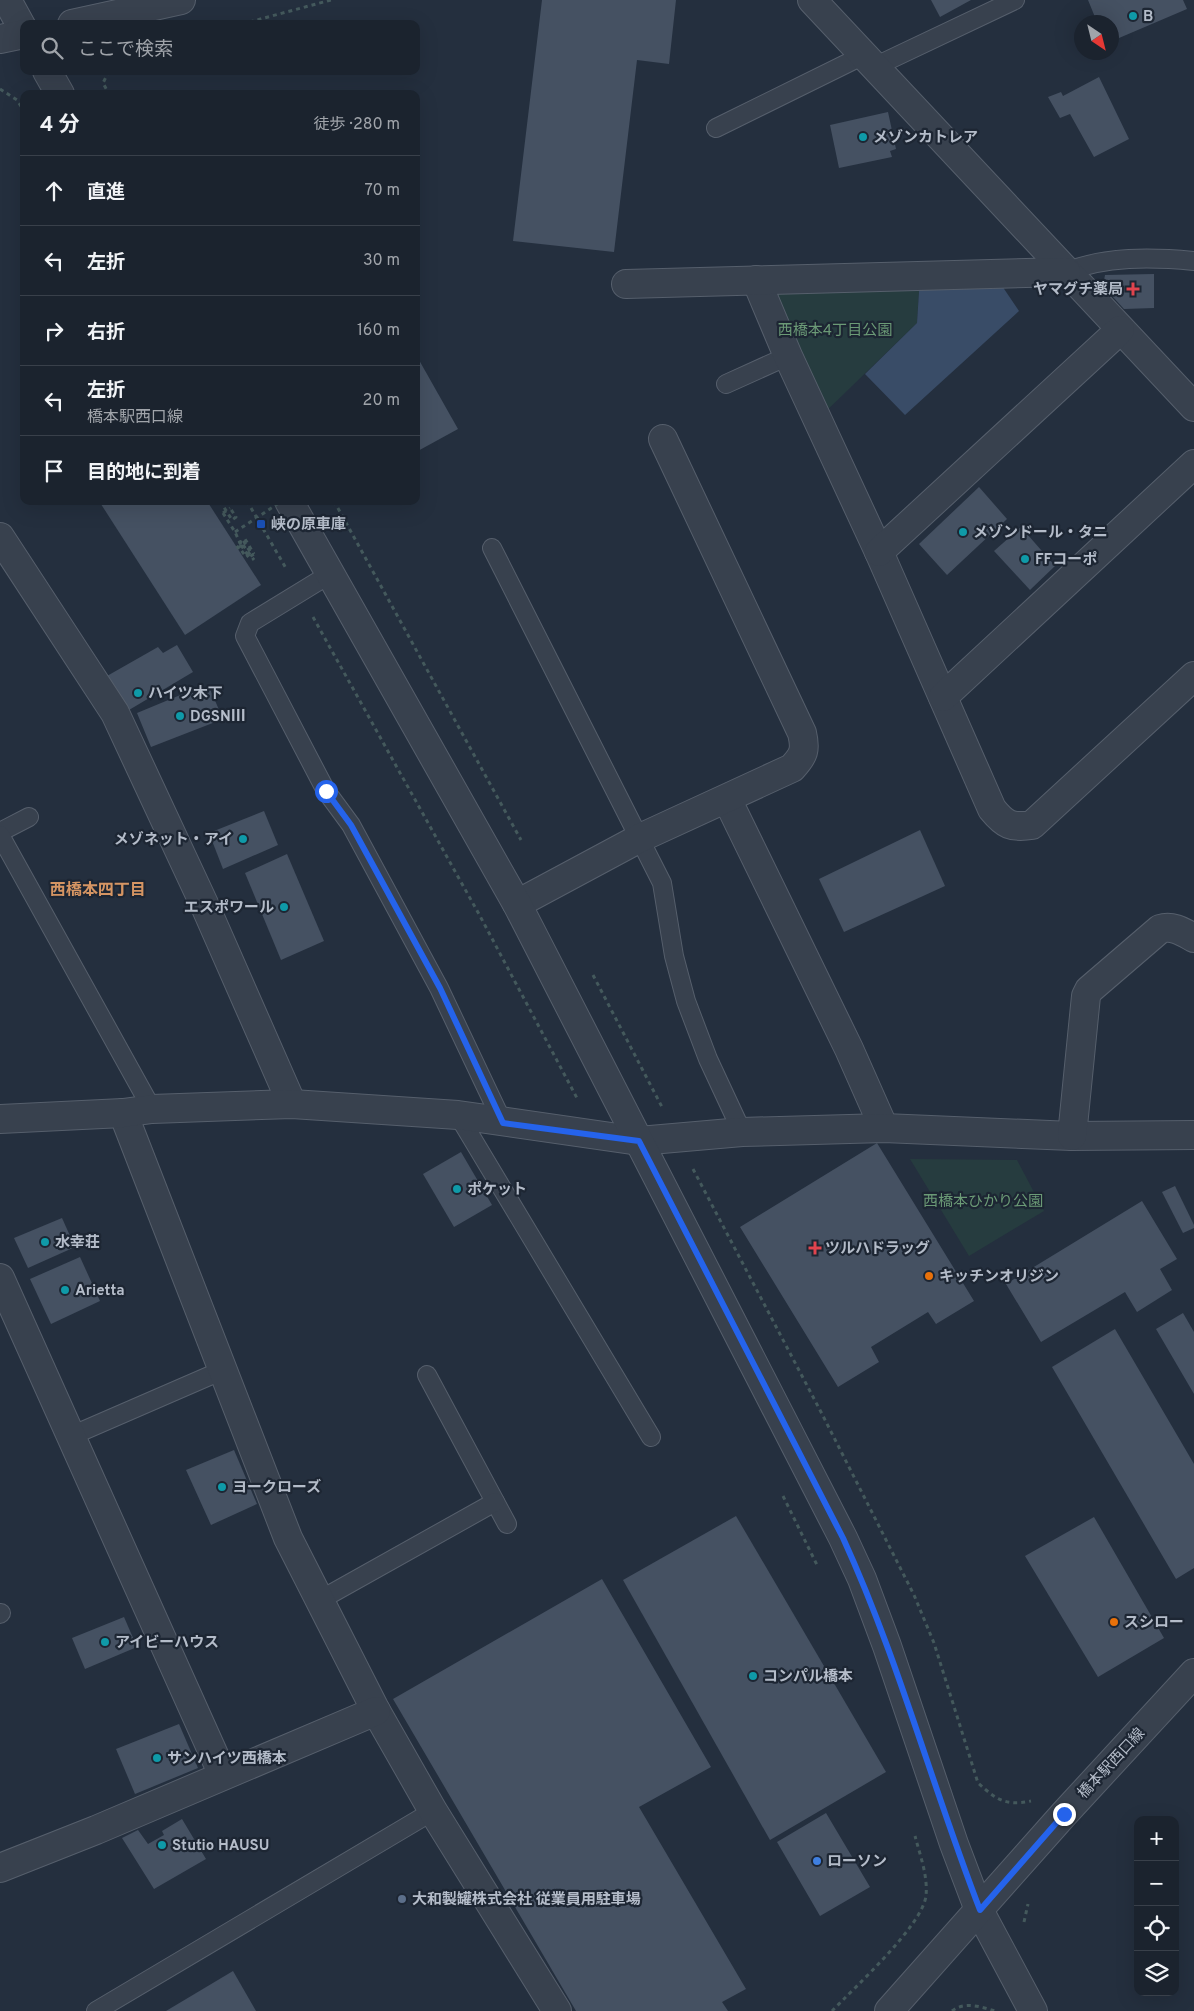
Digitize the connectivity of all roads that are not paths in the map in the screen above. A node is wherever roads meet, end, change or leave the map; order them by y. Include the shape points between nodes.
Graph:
1 (7, 0) edge
2 (180, 0) edge
3 (812, 0) edge
4 (1015, 0) edge
5 (90, 20) edge
6 (20, 24) edge
7 (20, 33) edge
8 (0, 39) edge
9 (869, 61) junction
10 (49, 75) edge
11 (58, 90) edge
12 (716, 128) dead end
13 (1194, 261) edge
14 (1066, 272) junction
15 (756, 280) junction
16 (626, 284) dead end
17 (1120, 330) junction
18 (788, 356) junction
19 (726, 384) dead end
20 (1194, 407) edge
21 (663, 439) dead end
22 (1194, 464) edge
23 (291, 505) edge
24 (0, 537) edge
25 (492, 548) dead end
26 (879, 552) junction
27 (330, 574) junction
28 (1194, 676) edge
29 (943, 697) junction
30 (727, 799) junction
31 (29, 817) dead end
32 (0, 833) edge
33 (640, 838) junction
34 (517, 904) junction
35 (1194, 938) edge
36 (292, 1104) junction
37 (152, 1109) junction
38 (123, 1113) junction
39 (458, 1115) junction
40 (0, 1118) edge
41 (503, 1123) junction
42 (884, 1128) junction
43 (742, 1132) junction
44 (1194, 1135) edge
45 (1072, 1136) junction
46 (639, 1141) junction
47 (0, 1278) edge
48 (223, 1370) junction
49 (428, 1375) dead end
50 (71, 1436) junction
51 (651, 1437) dead end
52 (495, 1502) junction
53 (507, 1524) dead end
54 (320, 1600) junction
55 (1194, 1673) edge
56 (376, 1711) junction
57 (223, 1776) junction
58 (432, 1811) junction
59 (0, 1868) edge
60 (980, 1910) junction
61 (96, 2011) edge
62 (558, 2011) edge
63 (889, 2011) edge
64 (1033, 2011) edge

1 - 6 street
2 - 5 street
3 - 9 street
4 - 9 lane
7 - 8 street
9 - 12 lane
9 - 14 street
10 - 11 street
13 - 14 lane via 1142,259 1098,262
14 - 15 street
14 - 17 street
15 - 16 street
15 - 18 street
17 - 20 street
17 - 26 street
18 - 19 lane
18 - 26 street
21 - 30 street via 802,733 805,746 801,758 792,768
22 - 29 street
23 - 27 street
24 - 36 street via 115,713
25 - 33 lane
26 - 29 street
27 - 34 street
27 - 41 lane via 250,623 245,636 326,791 351,825 440,988
28 - 29 street via 1032,825 1016,827 1002,821 992,809
30 - 33 street
30 - 42 street
31 - 32 lane
32 - 37 lane
33 - 34 street
33 - 43 lane via 662,883 674,956 686,1001 708,1059
34 - 46 street
35 - 45 street via 1176,928 1160,929 1089,990
36 - 37 street
36 - 39 street
37 - 38 street
38 - 40 street
38 - 48 street
39 - 41 street
39 - 51 lane
41 - 46 street
42 - 43 street
42 - 45 street
43 - 46 street
44 - 45 street
46 - 60 street via 862,1579
47 - 50 street
48 - 50 lane
48 - 54 street via 288,1538
49 - 52 lane
50 - 57 street
52 - 53 lane
52 - 54 lane
54 - 56 street
55 - 60 street, 橋本駅西口線
56 - 57 street
56 - 58 street
57 - 59 street
58 - 61 lane
58 - 62 street
60 - 63 street, 橋本駅西口線
60 - 64 street

